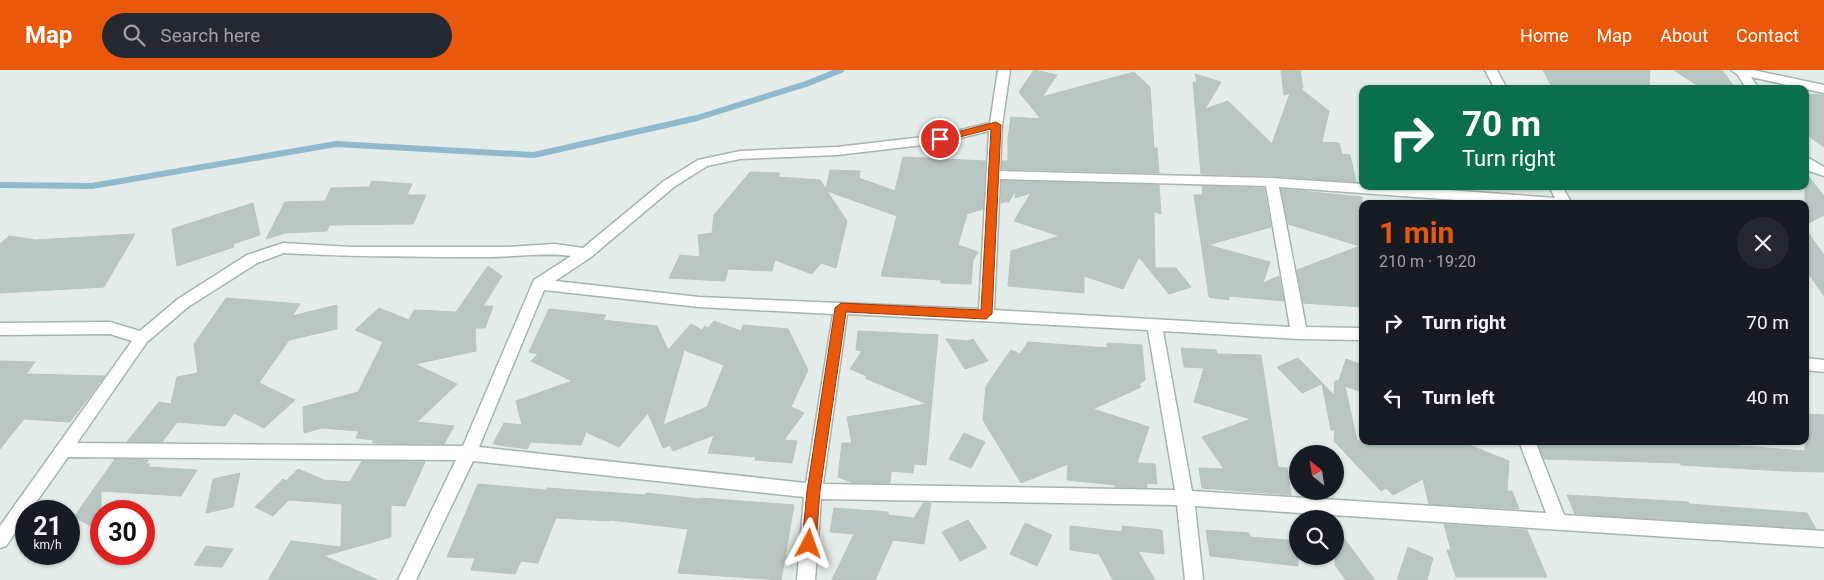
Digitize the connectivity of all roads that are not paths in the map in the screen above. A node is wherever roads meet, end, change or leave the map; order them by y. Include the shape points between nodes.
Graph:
1 (1004, 70) edge
2 (1491, 70) edge
3 (1739, 71) edge
4 (1499, 85) edge
5 (1750, 85) edge
6 (1805, 85) edge
7 (1809, 86) edge
8 (1824, 89) edge
9 (996, 125) junction
10 (1809, 164) edge
11 (1824, 172) edge
12 (994, 175) junction
13 (1272, 182) junction
14 (1359, 188) edge
15 (1383, 190) edge
16 (1522, 200) edge
17 (586, 253) junction
18 (539, 284) junction
19 (841, 308) junction
20 (986, 314) junction
21 (1154, 324) junction
22 (0, 329) edge
23 (1299, 333) junction
24 (1359, 334) edge
25 (142, 338) junction
26 (1809, 364) edge
27 (1824, 366) edge
28 (1529, 445) edge
29 (64, 450) junction
30 (468, 453) junction
31 (813, 491) junction
32 (1185, 498) junction
33 (1558, 522) junction
34 (1824, 539) edge
35 (0, 540) edge
36 (407, 580) edge
37 (806, 580) edge
38 (1194, 580) edge

1 - 9 street
2 - 4 street
3 - 5 street
3 - 6 street
7 - 8 street
9 - 12 street
9 - 17 street via 940,139 837,151 740,155 703,163 669,184
10 - 11 street
12 - 13 street
12 - 20 street
13 - 14 street
13 - 23 street
15 - 16 street
17 - 18 street
17 - 25 street via 555,250 351,252 283,248 252,259 215,281
18 - 19 street via 699,302
18 - 30 street
19 - 20 street
19 - 31 street
20 - 21 street
21 - 23 street
21 - 32 street
22 - 25 street via 110,328
23 - 24 street
25 - 29 street
26 - 27 street
28 - 33 street
29 - 30 street
29 - 35 street
30 - 31 street
30 - 36 street
31 - 32 street
31 - 37 street
32 - 33 street
32 - 38 street
33 - 34 street

